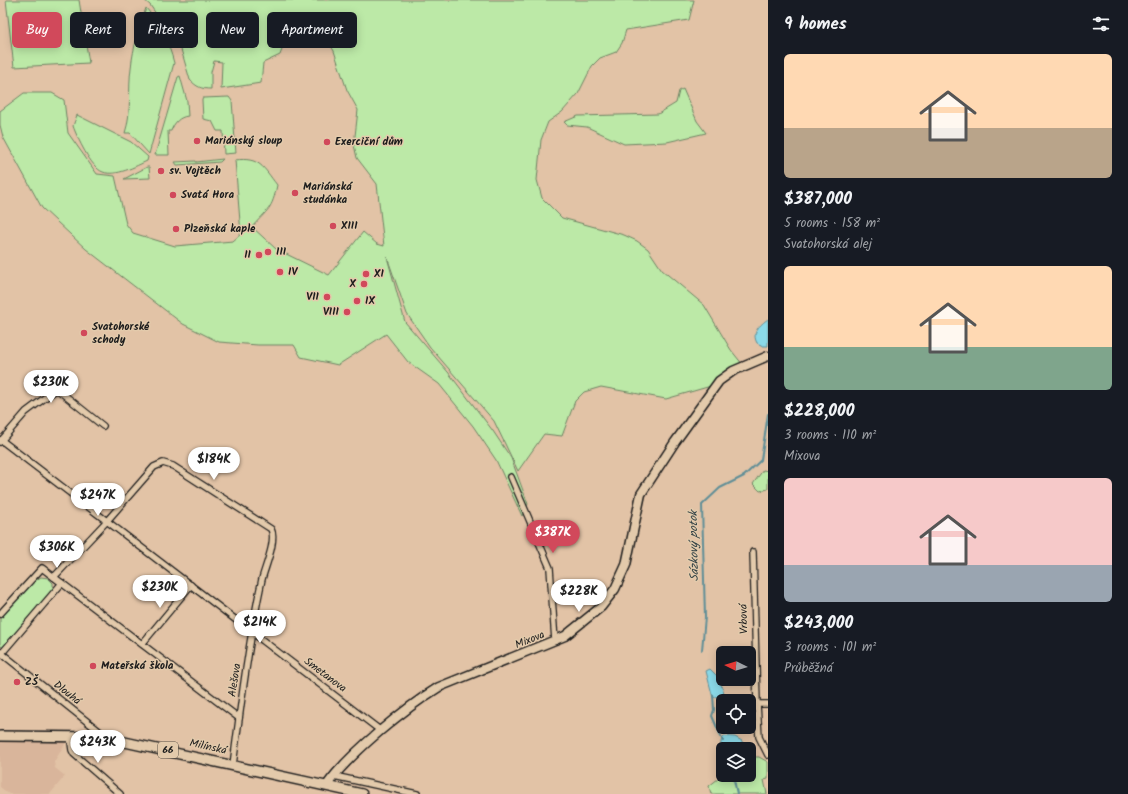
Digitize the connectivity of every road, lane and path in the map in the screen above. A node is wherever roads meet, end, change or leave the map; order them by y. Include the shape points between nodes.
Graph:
1 (768, 356) edge
2 (103, 426) dead end
3 (1, 441) edge
4 (511, 477) dead end
5 (106, 522) junction
6 (753, 552) dead end
7 (54, 577) junction
8 (62, 583) junction
9 (191, 586) junction
10 (0, 614) edge
11 (253, 633) junction
12 (555, 641) junction
13 (142, 644) junction
14 (1, 652) edge
15 (757, 704) junction
16 (768, 704) edge
17 (239, 718) junction
18 (381, 731) junction
19 (0, 736) edge
20 (70, 736) junction
21 (102, 737) junction
22 (768, 755) edge
23 (232, 765) junction
24 (334, 776) junction
25 (327, 786) junction
26 (120, 794) edge
27 (362, 794) edge
28 (417, 794) edge

1 - 12 street, Mixova via 729,373 720,381 648,482 637,506 626,565 615,589 594,614
2 - 3 street, Smetanova via 58,390 26,412
3 - 5 street, Smetanova
4 - 12 street via 550,568
5 - 7 street
5 - 9 street, Smetanova
5 - 11 street, Alešova via 154,467 163,463 174,466 271,529 274,539 261,584
6 - 15 street, Vrbová
7 - 8 street
7 - 10 street via 42,568
8 - 13 street
8 - 14 street
9 - 11 street, Smetanova
9 - 13 street
11 - 17 street, Alešova
11 - 18 street, Smetanova
12 - 18 street, Mixova via 439,687
13 - 17 street
14 - 21 street, Dlouhá via 99,731
15 - 16 street
15 - 22 street, Vrbová via 759,737
17 - 23 street, Alešova
18 - 24 street, Mixova
19 - 20 main road, Milínská / 66
20 - 21 main road, Milínská / 66
20 - 26 street via 72,750 78,758
21 - 23 main road, Milínská / 66
23 - 25 main road, Milínská / 66
24 - 25 street, Mixova
24 - 28 street
25 - 27 main road, Milínská / 66

